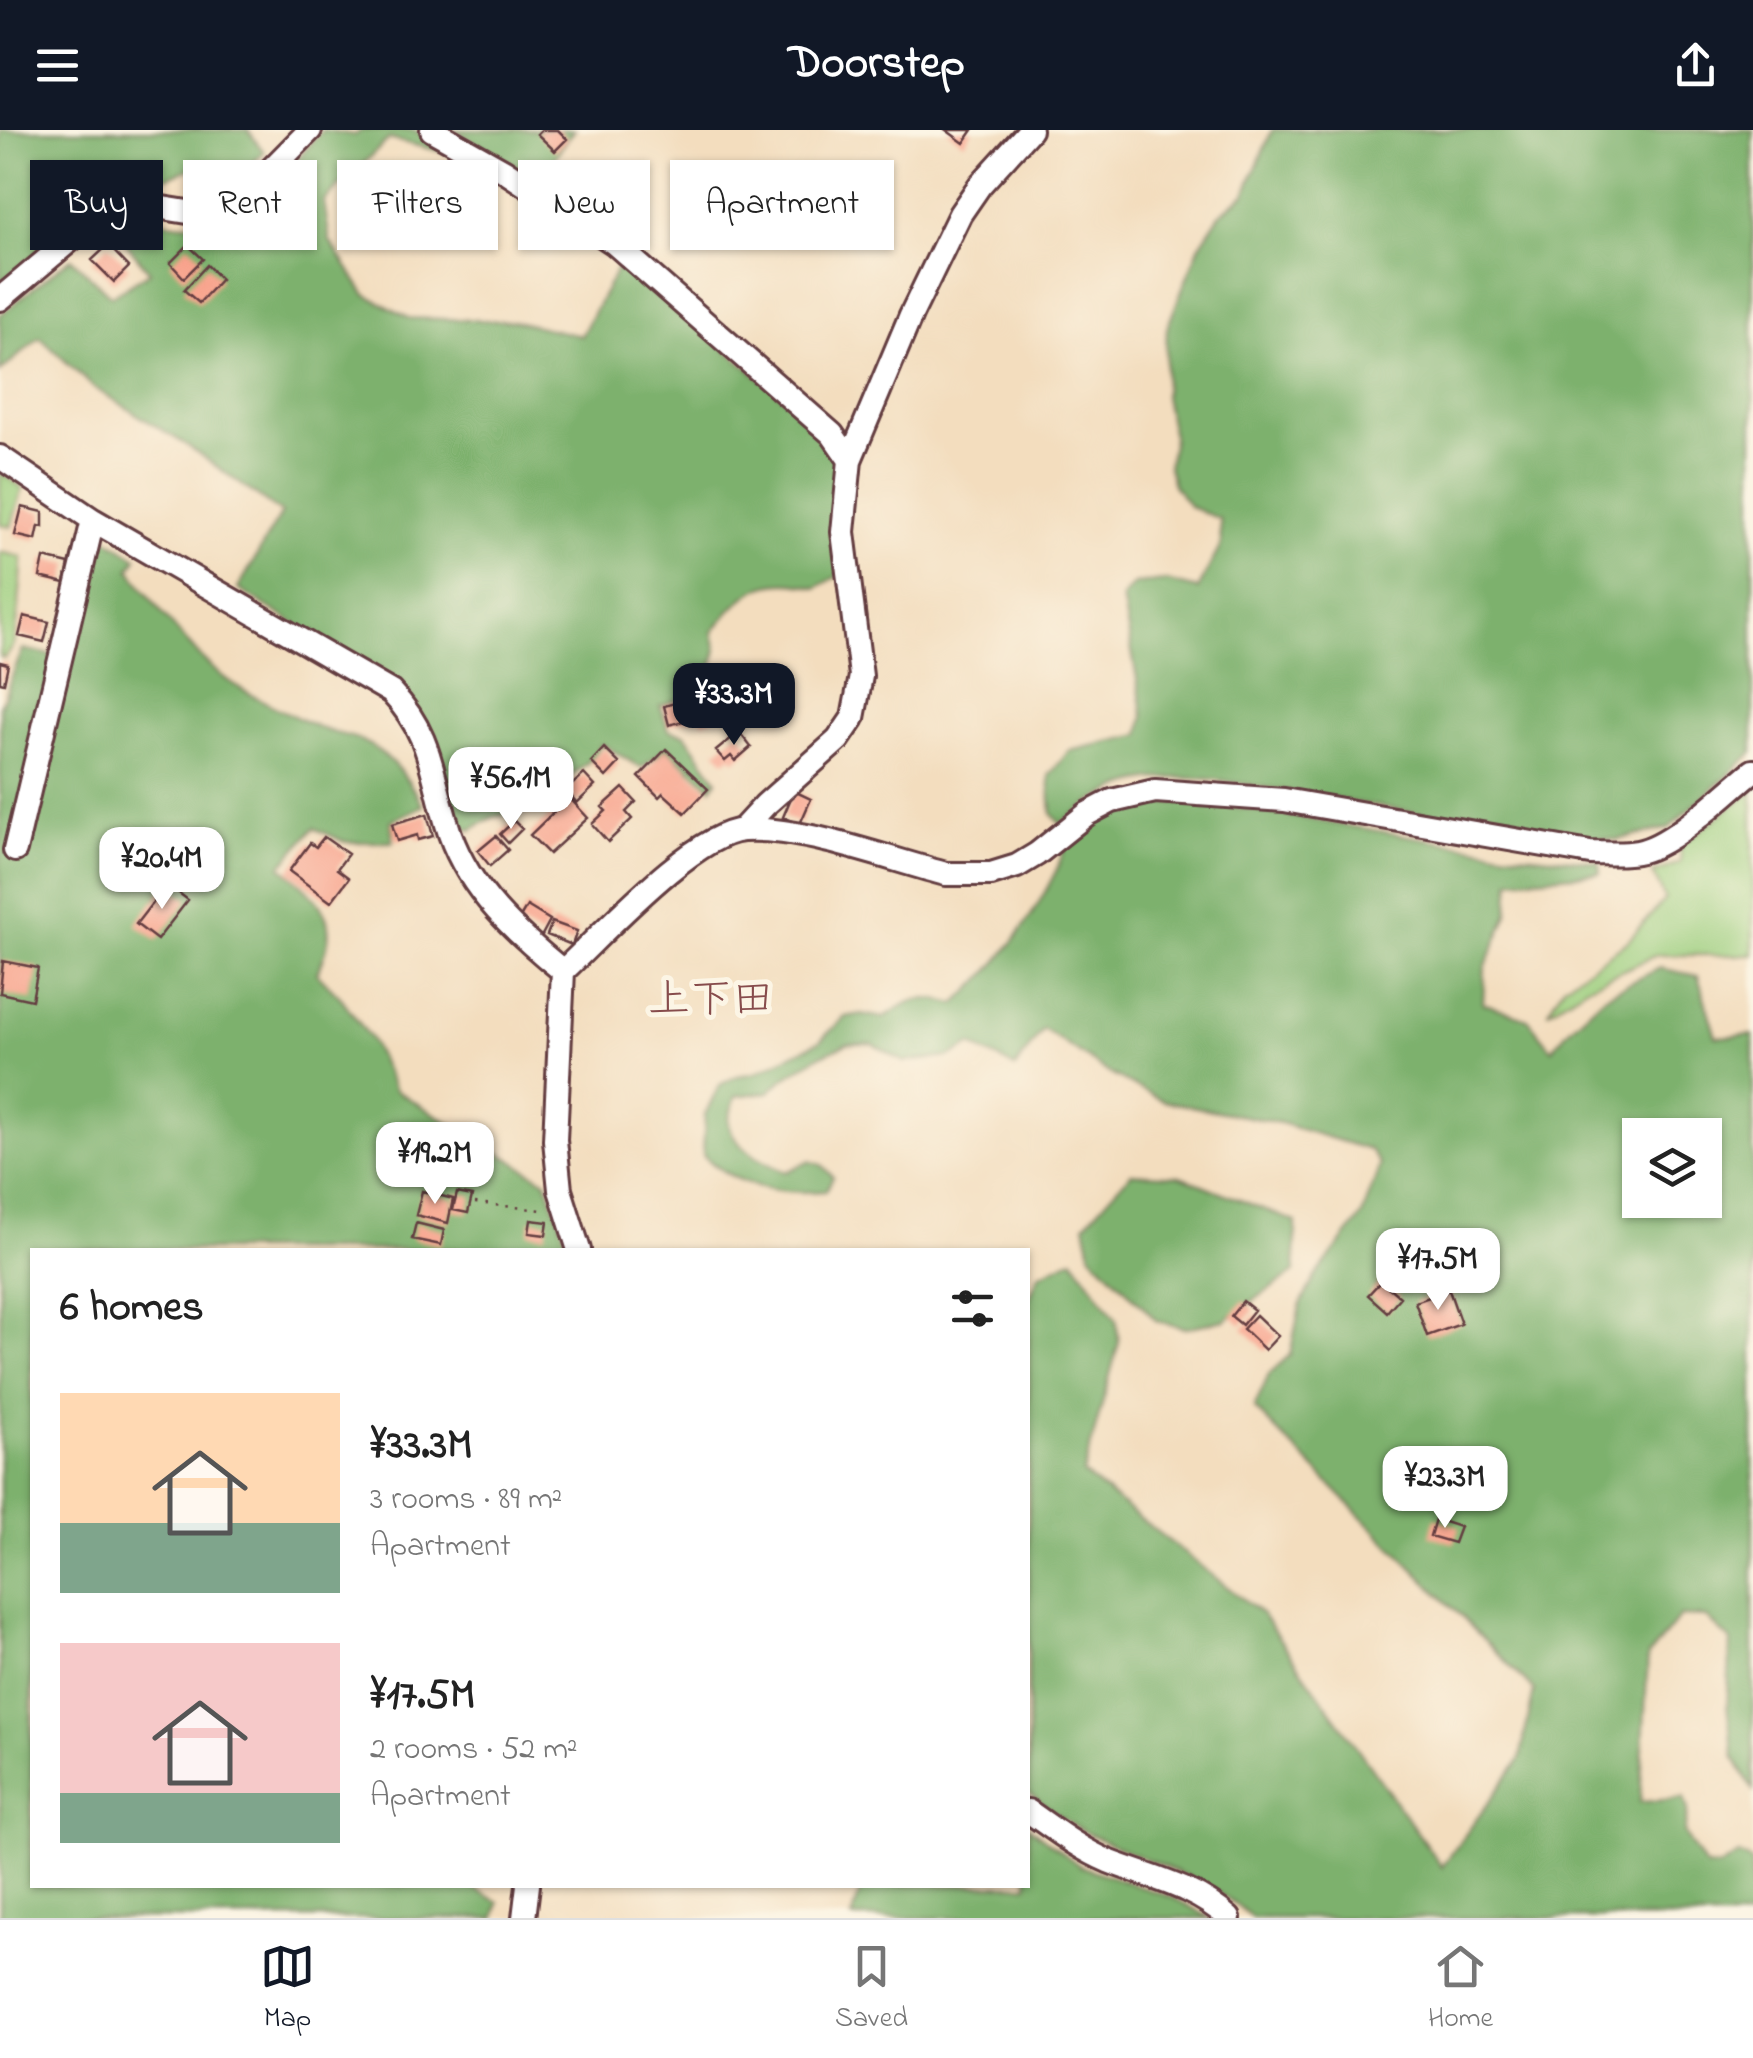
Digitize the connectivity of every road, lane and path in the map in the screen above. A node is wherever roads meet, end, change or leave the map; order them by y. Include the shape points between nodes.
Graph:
1 (310, 130) edge
2 (432, 130) edge
3 (1030, 130) edge
4 (0, 299) edge
5 (0, 457) edge
6 (850, 460) junction
7 (93, 520) junction
8 (1753, 771) edge
9 (742, 830) junction
10 (14, 850) dead end
11 (563, 971) junction
12 (475, 1203) dead end
13 (567, 1212) junction
14 (579, 1248) edge
15 (1030, 1812) edge
16 (528, 1888) edge
17 (524, 1918) edge
18 (1229, 1918) edge

1 - 4 street via 239,202 194,213 131,203 114,209
2 - 6 street via 614,243 832,434
3 - 6 street via 960,214
5 - 7 street
6 - 9 street via 844,532 860,652 859,698 838,740
7 - 10 street
7 - 11 street via 391,692 422,732 451,837 468,868 523,939
8 - 9 street via 1674,834 1636,853 1590,853 1206,792 1155,791 1112,800 1017,866 969,876 805,836
9 - 11 street via 682,860
11 - 13 street via 555,1140
12 - 13 path
13 - 14 street
15 - 18 street via 1076,1846 1178,1884
16 - 17 street

